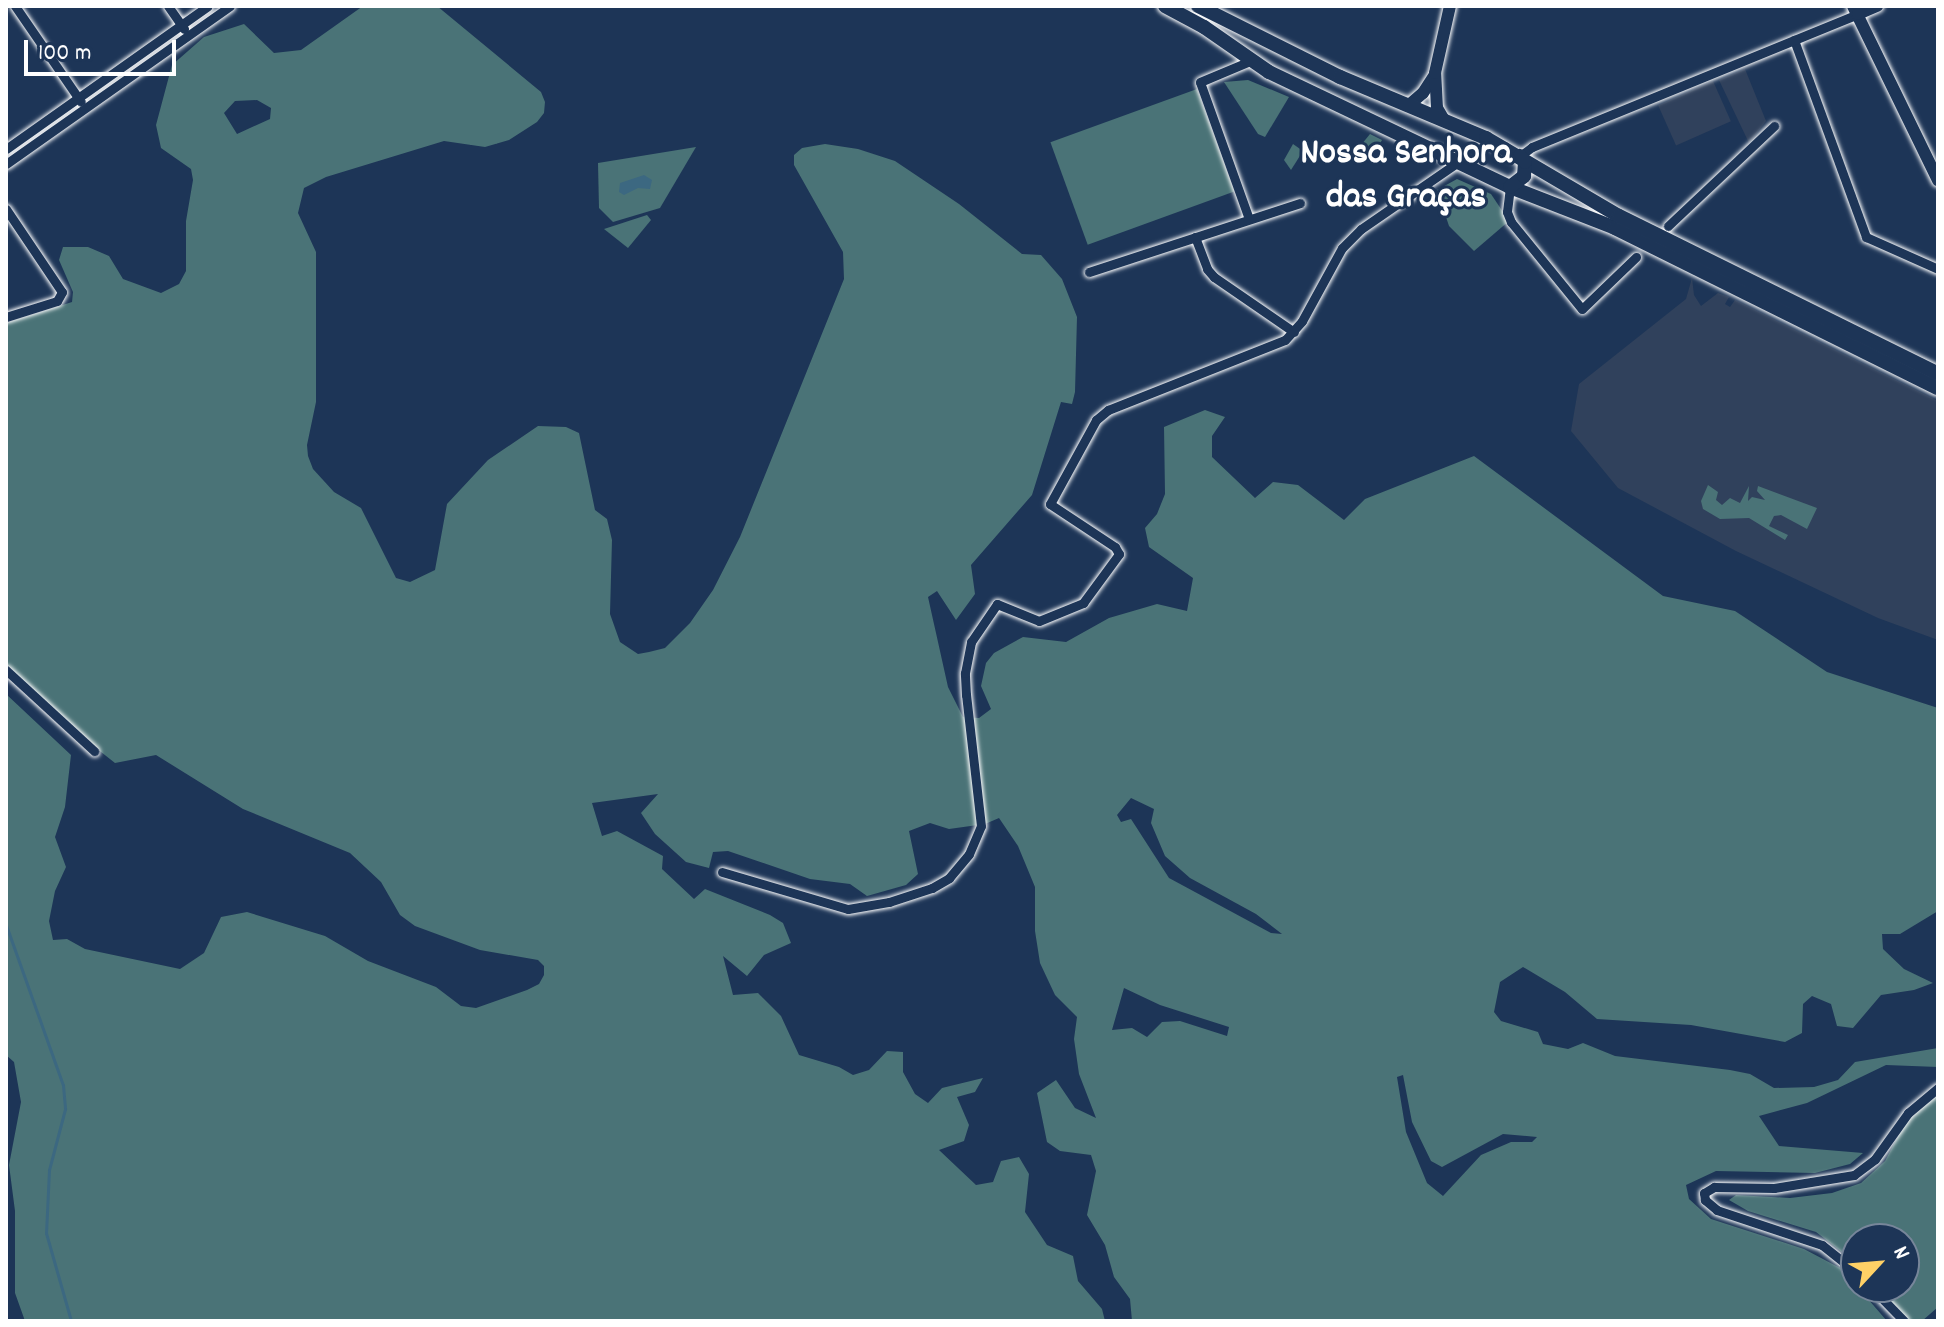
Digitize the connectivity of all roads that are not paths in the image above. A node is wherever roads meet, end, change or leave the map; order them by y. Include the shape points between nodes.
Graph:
1 (15, 6) edge
2 (168, 6) edge
3 (208, 6) edge
4 (230, 6) edge
5 (1165, 6) edge
6 (1198, 6) edge
7 (1450, 6) edge
8 (1877, 6) edge
9 (1856, 10) edge
10 (181, 25) junction
11 (188, 35) junction
12 (1794, 40) junction
13 (1281, 47) junction
14 (1250, 61) junction
15 (1435, 73) junction
16 (79, 97) junction
17 (1409, 105) junction
18 (86, 108) junction
19 (1443, 118) junction
20 (1774, 126) dead end
21 (6, 149) edge
22 (1520, 156) junction
23 (1458, 162) junction
24 (6, 164) edge
25 (1938, 180) edge
26 (1510, 187) junction
27 (1300, 203) dead end
28 (6, 209) edge
29 (1249, 219) junction
30 (1668, 226) dead end
31 (1195, 237) junction
32 (1636, 257) dead end
33 (1938, 269) edge
34 (1089, 272) dead end
35 (6, 317) edge
36 (1294, 332) junction
37 (1938, 374) edge
38 (1938, 388) edge
39 (6, 670) edge
40 (94, 751) dead end
41 (722, 872) dead end
42 (1938, 1088) edge
43 (1840, 1259) edge
44 (1887, 1303) edge
45 (1904, 1321) edge

1 - 16 street
2 - 10 street
3 - 10 street
4 - 11 street
5 - 14 main road
6 - 13 main road
7 - 15 main road
8 - 9 main road
9 - 12 street
9 - 25 main road
10 - 11 street
10 - 16 street
11 - 18 street
12 - 22 street
12 - 33 street via 1866,237
13 - 14 main road
13 - 17 main road
14 - 23 main road
14 - 29 street via 1200,82
15 - 17 main road via 1428,88
15 - 19 main road via 1437,108
16 - 18 street
16 - 21 street
17 - 19 main road
18 - 24 street
19 - 22 main road
20 - 30 street
22 - 26 main road via 1524,176
22 - 37 main road via 1619,216
23 - 26 main road
23 - 36 street via 1342,248
26 - 32 street via 1511,222 1582,309
26 - 38 main road via 1615,228
27 - 29 street
28 - 35 street via 62,292 57,301
29 - 31 street
31 - 34 street
31 - 36 street via 1214,277
36 - 41 street via 1266,349 1108,410 1096,420 1050,504 1119,554 1083,603 1039,621 997,604 971,642 966,695 981,826 969,854 949,878 889,902 848,909
39 - 40 street
42 - 43 street via 1908,1113 1875,1159 1854,1175 1774,1188 1714,1187 1704,1193 1717,1210 1822,1245
44 - 45 street

